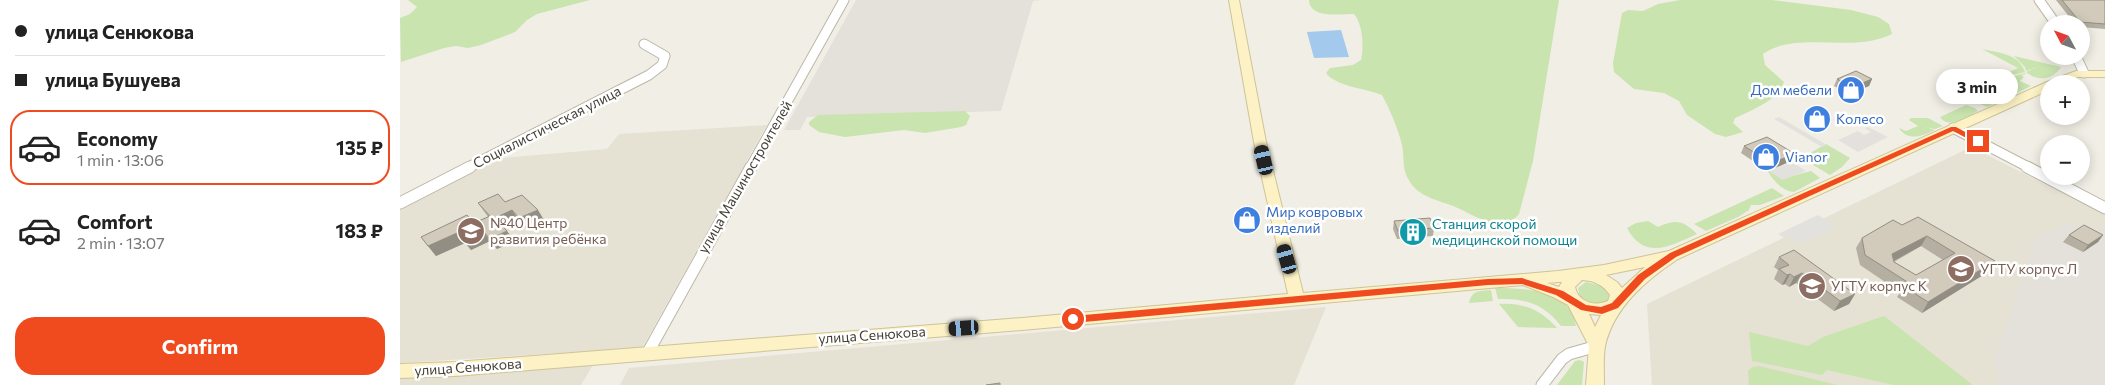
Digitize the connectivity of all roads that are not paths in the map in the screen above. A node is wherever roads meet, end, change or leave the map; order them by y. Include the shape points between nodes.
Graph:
1 (844, 0) edge
2 (1234, 0) edge
3 (2039, 0) edge
4 (2050, 15) edge
5 (644, 44) dead end
6 (2080, 65) edge
7 (2084, 73) junction
8 (2105, 74) edge
9 (2073, 75) edge
10 (2040, 89) edge
11 (1953, 128) junction
12 (400, 203) edge
13 (2105, 208) edge
14 (1673, 255) junction
15 (1580, 275) junction
16 (1522, 281) junction
17 (1297, 299) junction
18 (1574, 301) junction
19 (1615, 305) junction
20 (1597, 346) junction
21 (647, 354) junction
22 (400, 371) edge
23 (1542, 385) edge
24 (1595, 385) edge

1 - 21 street, улица Машиностроителей
2 - 17 main road via 1260,142
3 - 4 street
5 - 12 street, Социалистическая улица via 665,56 662,65 649,75
6 - 7 street
7 - 8 main road, улица Сенюкова
7 - 9 main road, улица Сенюкова
10 - 11 main road, улица Сенюкова
11 - 13 street
11 - 14 main road, улица Сенюкова
14 - 15 main road, улица Сенюкова
14 - 19 main road, улица Сенюкова via 1642,277
15 - 16 main road, улица Сенюкова
15 - 18 main road via 1566,286
15 - 19 main road, улица Сенюкова via 1596,277 1611,284 1618,295
16 - 17 main road, улица Сенюкова
16 - 18 main road, улица Сенюкова
17 - 21 main road, улица Сенюкова
18 - 19 main road, улица Сенюкова via 1593,310 1610,309
18 - 20 main road
19 - 20 main road
20 - 23 street via 1569,354
20 - 24 main road
21 - 22 main road, улица Сенюкова

